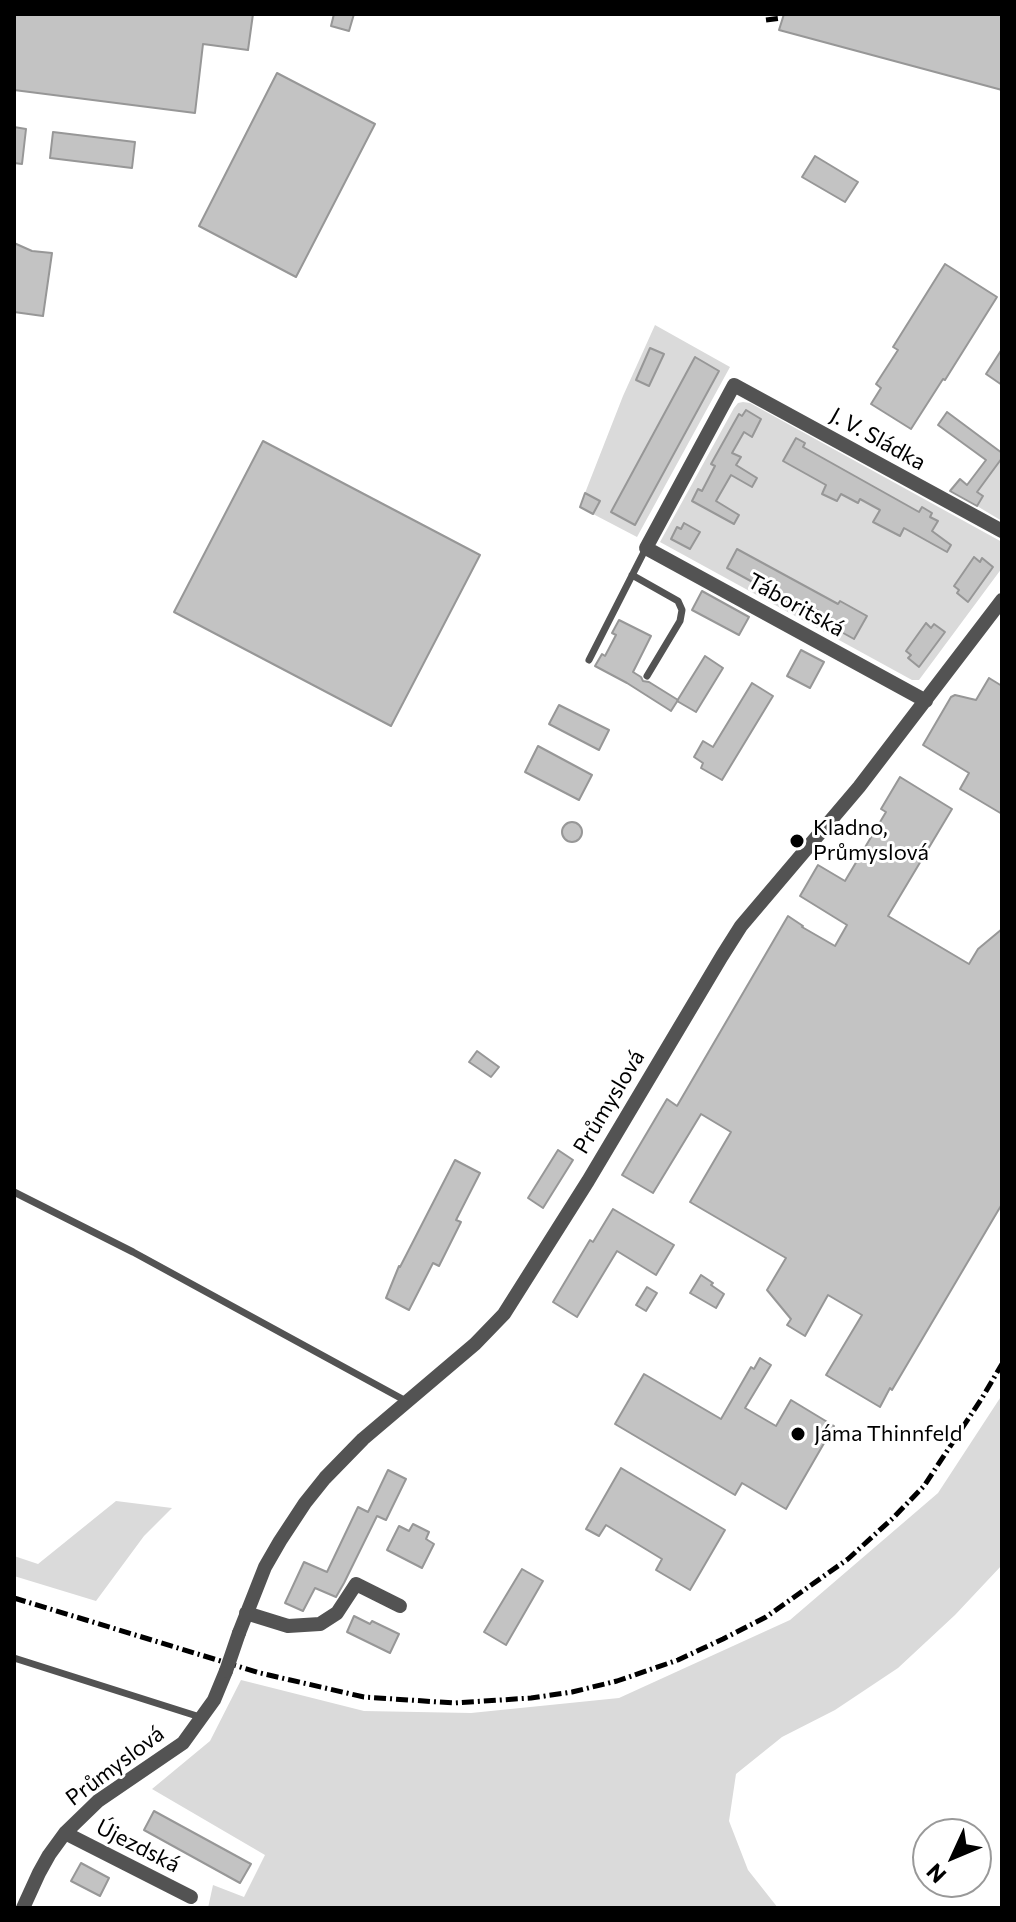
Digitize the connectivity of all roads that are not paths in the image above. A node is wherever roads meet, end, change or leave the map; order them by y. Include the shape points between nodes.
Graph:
1 (1002, 531) edge
2 (646, 548) junction
3 (632, 575) junction
4 (1002, 600) edge
5 (589, 660) dead end
6 (647, 676) dead end
7 (926, 701) junction
8 (14, 1192) edge
9 (406, 1401) junction
10 (400, 1606) dead end
11 (246, 1613) junction
12 (14, 1658) edge
13 (202, 1717) junction
14 (65, 1833) junction
15 (191, 1897) dead end
16 (23, 1908) edge

1 - 2 street, J. V. Sládka via 734,385
2 - 3 lane
2 - 7 street, Táboritská
3 - 5 lane
3 - 6 lane via 678,601 682,610
4 - 7 street, Průmyslová
7 - 9 street, Průmyslová via 741,926 504,1314
8 - 9 lane
9 - 11 street, Průmyslová via 305,1503 265,1567
10 - 11 street via 356,1584 337,1613 320,1624 288,1626
11 - 13 street, Průmyslová, bridge via 217,1694
12 - 13 lane
13 - 14 street, Průmyslová via 183,1743 98,1801
14 - 15 street, Újezdská
14 - 16 street, Průmyslová

